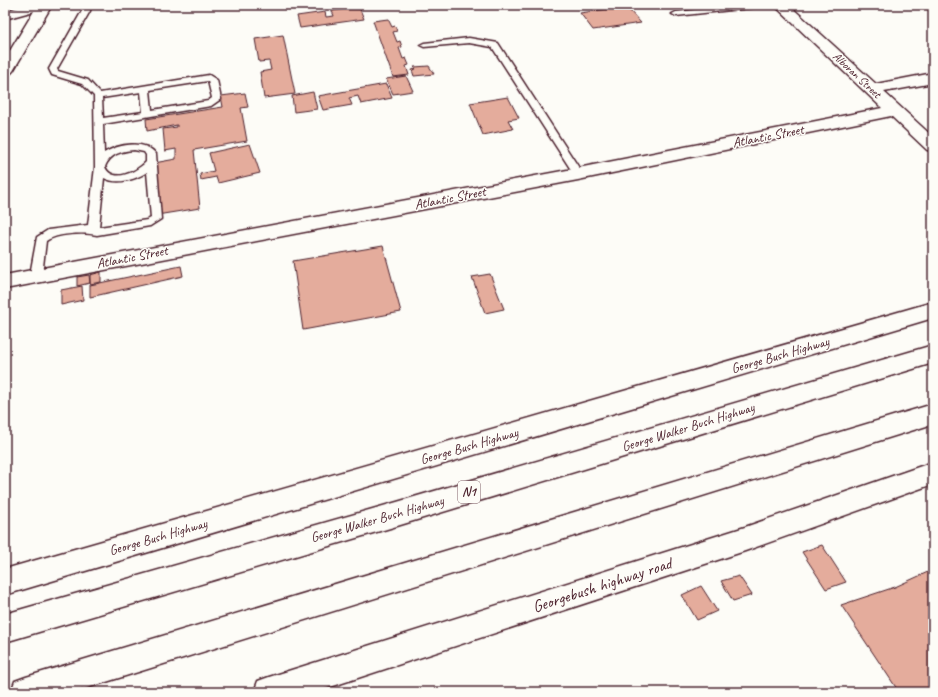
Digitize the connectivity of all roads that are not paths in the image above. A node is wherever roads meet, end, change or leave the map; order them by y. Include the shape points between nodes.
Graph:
1 (36, 5) edge
2 (45, 5) edge
3 (87, 5) edge
4 (759, 5) edge
5 (781, 5) edge
6 (676, 14) dead end
7 (5, 15) edge
8 (424, 45) dead end
9 (5, 71) edge
10 (933, 78) edge
11 (145, 88) junction
12 (872, 90) junction
13 (98, 96) junction
14 (895, 110) junction
15 (148, 113) junction
16 (98, 122) junction
17 (933, 146) edge
18 (151, 163) junction
19 (100, 167) junction
20 (578, 174) junction
21 (92, 228) junction
22 (36, 275) junction
23 (5, 282) edge
24 (933, 310) edge
25 (933, 354) edge
26 (933, 414) edge
27 (933, 473) edge
28 (5, 582) edge
29 (5, 628) edge
30 (26, 692) edge
31 (269, 692) edge

1 - 7 main road via 24,11
2 - 9 main road
3 - 13 lane via 53,69 54,74 85,82
4 - 6 lane
5 - 12 main road, Alboran Street
8 - 20 lane via 483,40 495,45
10 - 12 main road
11 - 13 lane
11 - 15 lane
11 - 15 lane via 209,78 213,80 217,99 211,103
12 - 14 main road, Alboran Street
13 - 16 lane
14 - 17 main road, Alboran Street
14 - 20 main road, Atlantic Street
15 - 16 lane
16 - 19 lane
18 - 19 lane via 142,172 126,178 105,175
18 - 19 lane via 147,150 134,147 105,157
18 - 21 lane via 156,219 150,223 97,231
19 - 21 lane
20 - 22 main road, Atlantic Street
21 - 22 lane via 48,234 41,240
22 - 23 main road, Atlantic Street
24 - 28 main road, George Bush Highway
25 - 29 main road, George Walker Bush Highway / N1
26 - 30 main road
27 - 31 main road, Georgebush highway road via 745,539

